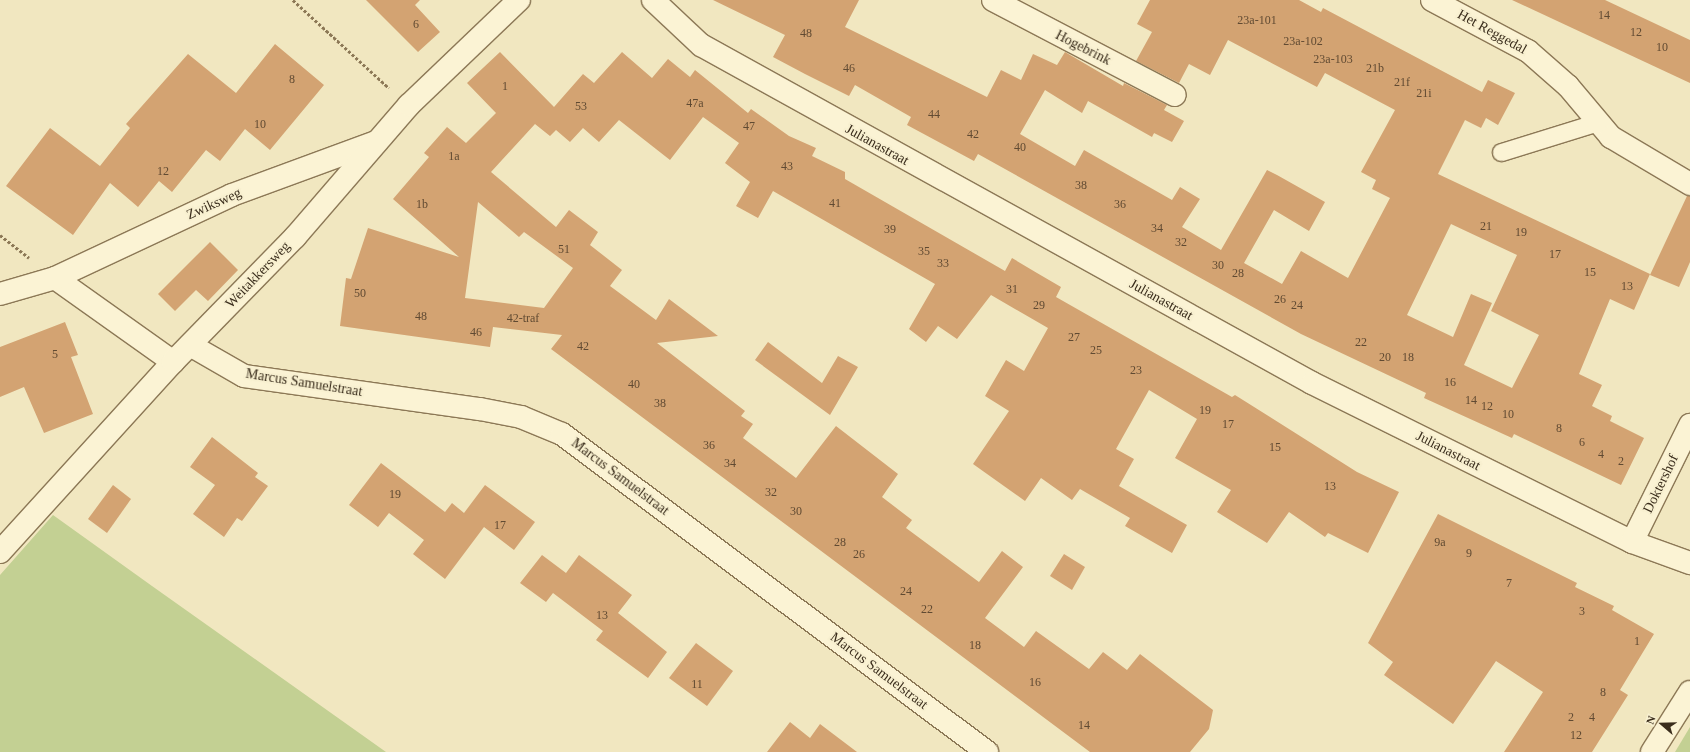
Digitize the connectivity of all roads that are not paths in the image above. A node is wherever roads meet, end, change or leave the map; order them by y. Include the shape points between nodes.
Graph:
1 (519, 0) edge
2 (653, 0) edge
3 (993, 0) edge
4 (1432, 0) edge
5 (1175, 95) dead end
6 (1598, 122) junction
7 (377, 142) junction
8 (1501, 152) dead end
9 (1690, 184) edge
10 (55, 278) junction
11 (0, 294) edge
12 (190, 345) junction
13 (173, 362) junction
14 (1690, 425) edge
15 (1632, 542) junction
16 (0, 552) edge
17 (1690, 563) edge
18 (1690, 692) edge
19 (987, 752) edge
20 (1652, 752) edge

1 - 7 street, Weitakkersweg via 409,105
2 - 15 street, Julianastraat via 701,46 871,142 1312,383
3 - 5 street, Hogebrink
4 - 6 street, Het Reggedal via 1528,51 1568,86
6 - 8 lane
6 - 9 street, Het Reggedal via 1611,137
7 - 10 street, Zwiksweg via 232,195
7 - 12 street, Weitakkersweg via 295,237
10 - 11 street, Zwiksweg
10 - 13 street
12 - 13 street, Weitakkersweg
12 - 19 street, Marcus Samuelstraat via 244,376 480,408 522,416 562,434
13 - 16 street, Weitakkersweg
14 - 15 street, Doktershof
15 - 17 street, Julianastraat
18 - 20 street

